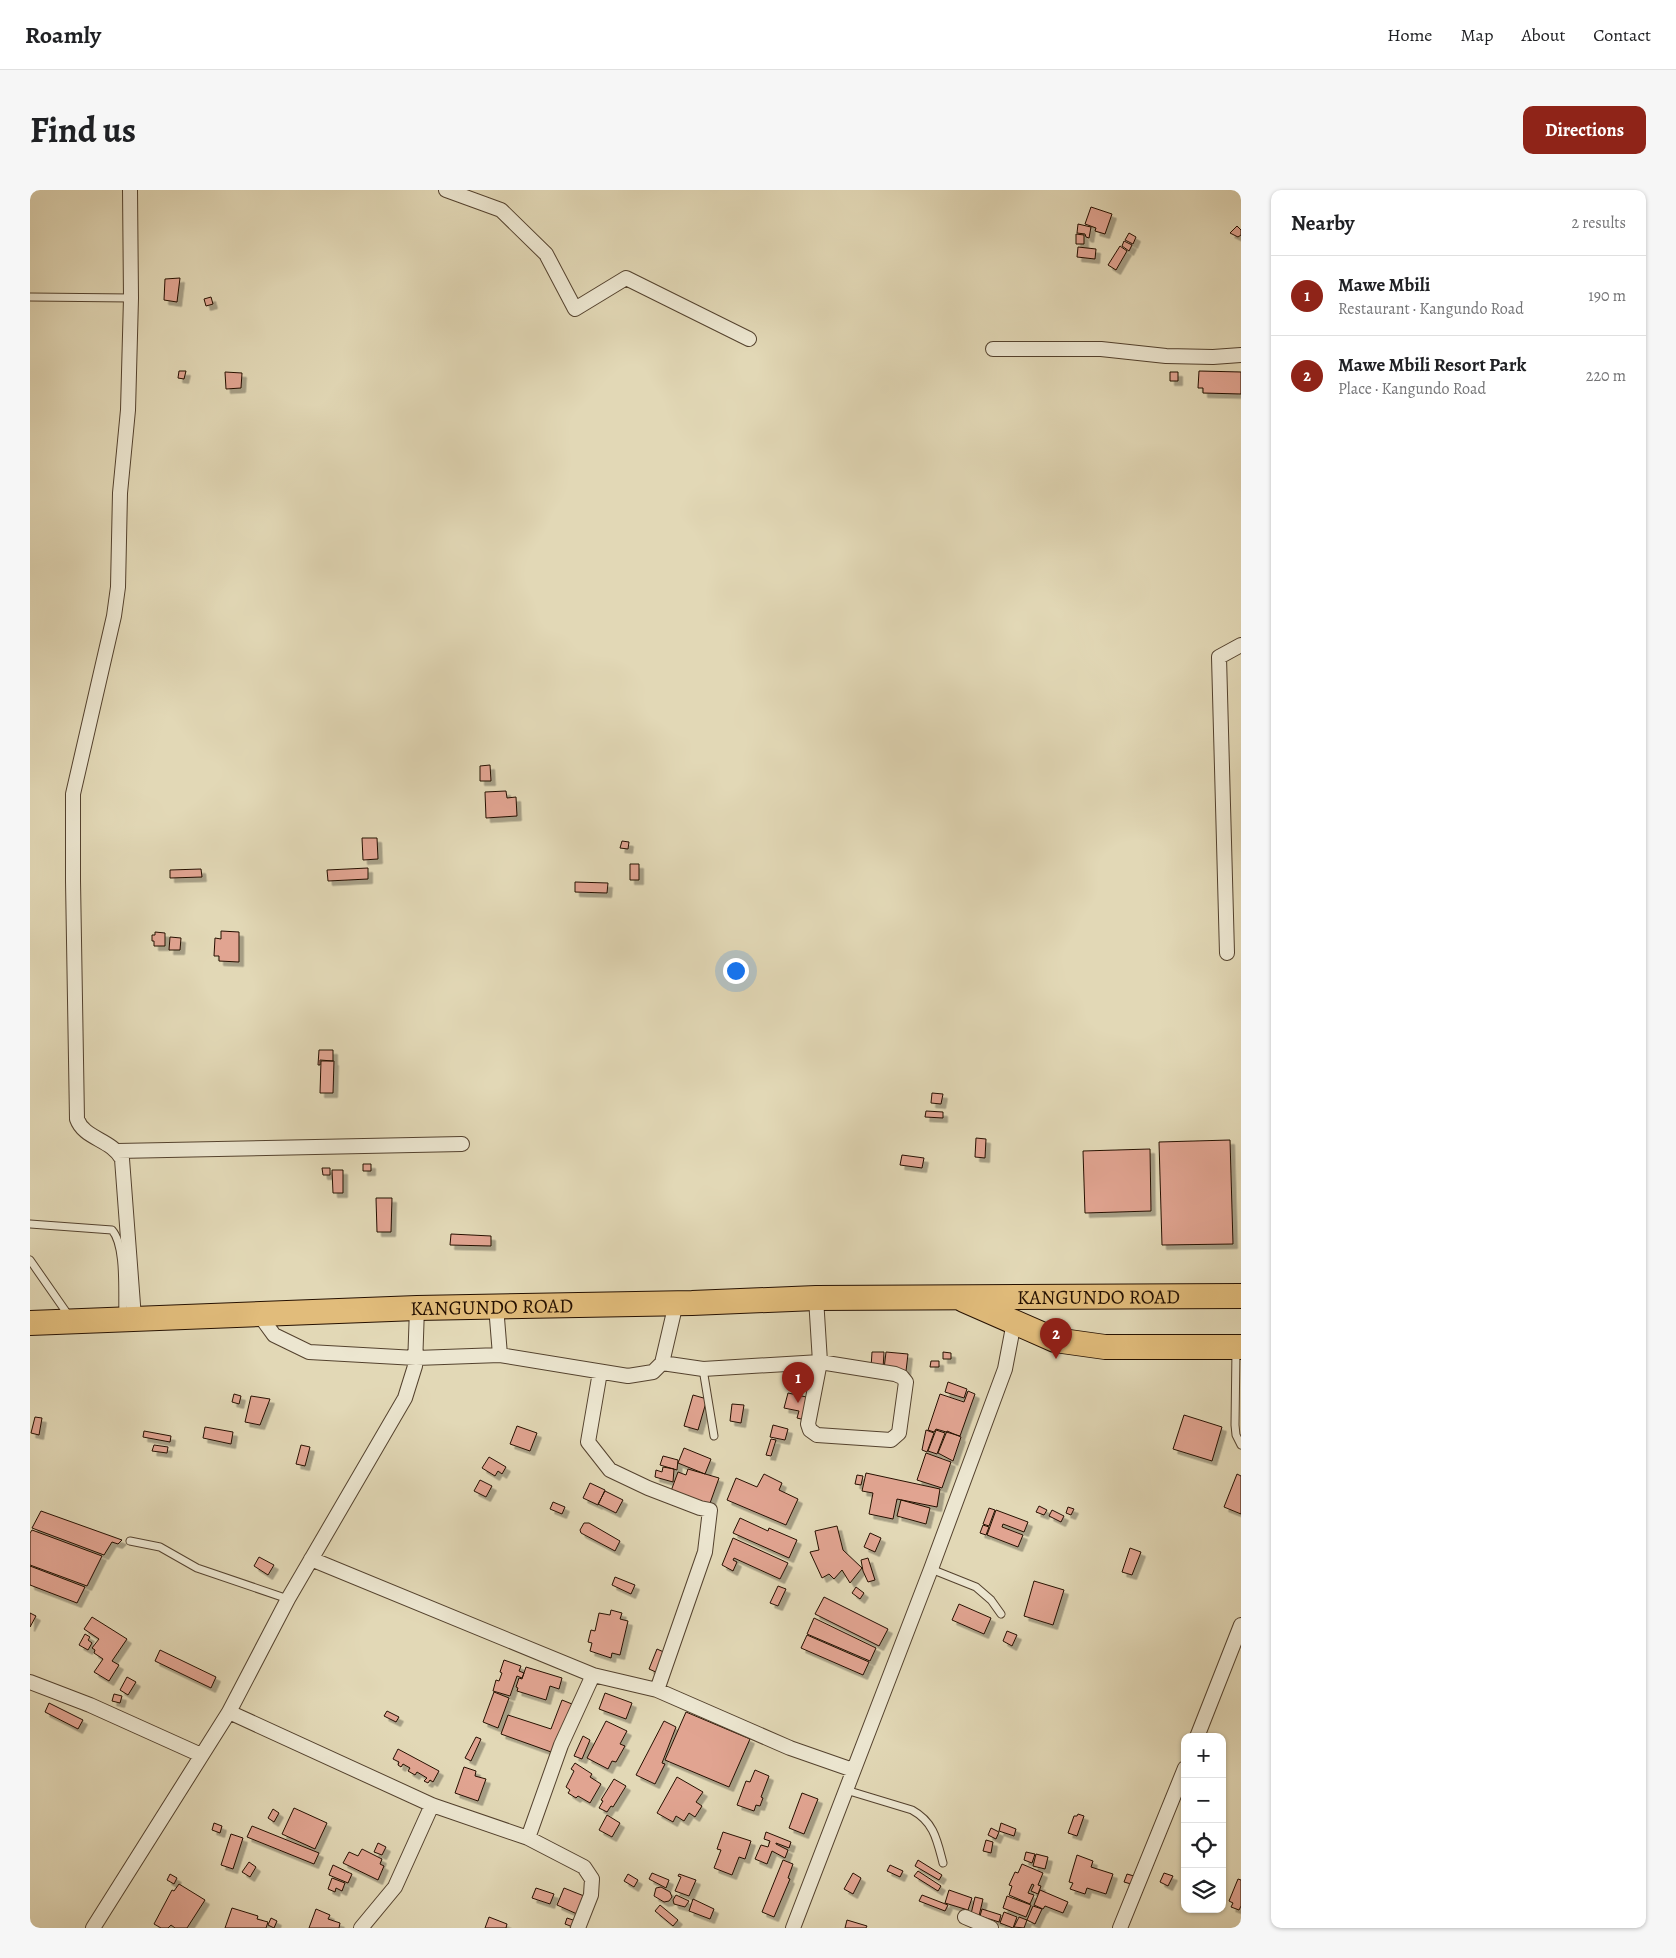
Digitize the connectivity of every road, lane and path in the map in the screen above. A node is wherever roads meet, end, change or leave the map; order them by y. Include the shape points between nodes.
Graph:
1 (130, 190) edge
2 (446, 190) edge
3 (30, 296) edge
4 (131, 298) junction
5 (749, 339) dead end
6 (993, 349) dead end
7 (1241, 355) edge
8 (1241, 645) edge
9 (1227, 953) dead end
10 (462, 1144) dead end
11 (118, 1151) junction
12 (30, 1224) edge
13 (30, 1260) edge
14 (956, 1296) junction
15 (1241, 1296) edge
16 (816, 1298) junction
17 (676, 1303) junction
18 (496, 1306) junction
19 (417, 1308) junction
20 (258, 1313) junction
21 (129, 1318) junction
22 (74, 1322) junction
23 (1014, 1322) junction
24 (30, 1323) edge
25 (1239, 1347) edge
26 (500, 1355) junction
27 (416, 1358) junction
28 (820, 1362) junction
29 (662, 1363) junction
30 (703, 1369) junction
31 (600, 1372) junction
32 (714, 1436) dead end
33 (1241, 1445) edge
34 (130, 1542) dead end
35 (312, 1559) junction
36 (931, 1569) junction
37 (288, 1599) junction
38 (1000, 1614) dead end
39 (1241, 1625) edge
40 (593, 1675) junction
41 (30, 1682) edge
42 (657, 1690) junction
43 (228, 1712) junction
44 (1199, 1733) edge
45 (201, 1755) junction
46 (853, 1770) junction
47 (1181, 1778) edge
48 (846, 1790) junction
49 (432, 1805) junction
50 (528, 1838) junction
51 (943, 1863) dead end
52 (965, 1917) dead end
53 (93, 1928) edge
54 (361, 1928) edge
55 (578, 1928) edge
56 (793, 1928) edge
57 (991, 1928) edge
58 (1120, 1928) edge

1 - 4 street
2 - 5 street via 501,210 546,254 574,309 626,278
3 - 4 lane
4 - 11 street via 118,587 73,794 77,1119 84,1131
6 - 7 street via 1101,349 1166,356
8 - 9 street via 1219,658
10 - 11 street
11 - 21 street via 123,1166
12 - 21 lane via 112,1230 118,1238
13 - 22 lane
14 - 15 highway, KANGUNDO ROAD
14 - 16 highway, KANGUNDO ROAD
14 - 23 highway, KANGUNDO ROAD
16 - 17 highway, KANGUNDO ROAD
16 - 28 street
17 - 18 highway, KANGUNDO ROAD
17 - 29 street
18 - 19 highway, KANGUNDO ROAD
18 - 26 street
19 - 20 highway, KANGUNDO ROAD
19 - 27 street
20 - 21 highway, KANGUNDO ROAD
20 - 27 street via 274,1335 309,1352
21 - 22 highway, KANGUNDO ROAD
22 - 24 highway, KANGUNDO ROAD
23 - 25 highway, KANGUNDO ROAD via 1055,1340 1105,1346
23 - 36 street via 1006,1369
25 - 33 lane via 1235,1425
26 - 27 street
26 - 31 street
27 - 35 street via 405,1398
28 - 28 street via 808,1424 810,1430 817,1435 891,1440 899,1433 906,1382 902,1377
28 - 30 street
29 - 30 street
29 - 31 street via 653,1372 628,1376
30 - 32 lane
31 - 42 street via 588,1442 610,1470 648,1488 710,1510 705,1552
34 - 37 lane via 160,1547 197,1568
35 - 37 street
35 - 40 street
36 - 38 lane via 976,1587 991,1600
36 - 46 street
37 - 43 street
39 - 44 street
40 - 42 street
40 - 50 street via 561,1745
41 - 45 street
42 - 46 street via 790,1748
43 - 45 street
43 - 49 street
45 - 53 street
46 - 48 street
47 - 58 street
48 - 51 lane via 921,1815 936,1835
48 - 56 street
49 - 50 street
49 - 54 street via 395,1887
50 - 55 street via 584,1867 592,1879 591,1895
52 - 57 street

